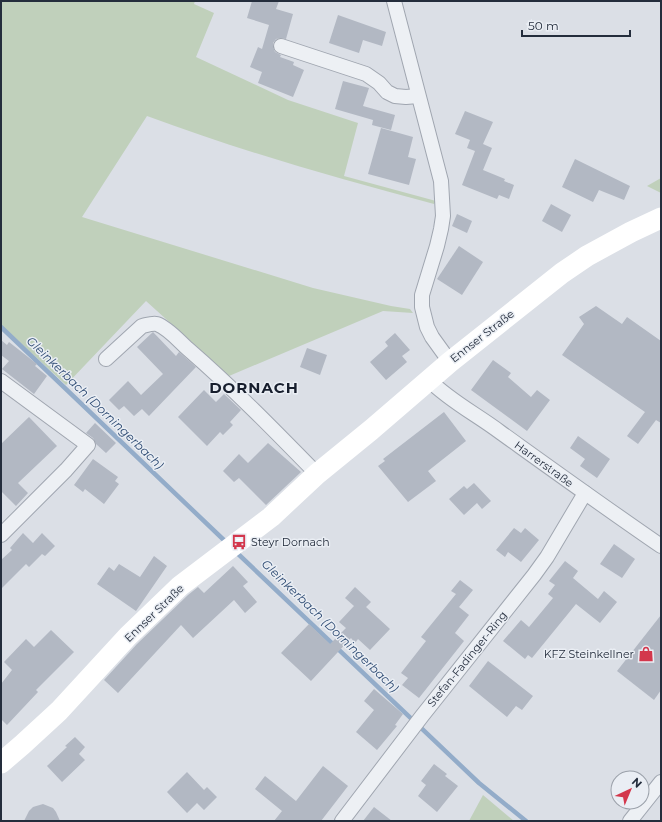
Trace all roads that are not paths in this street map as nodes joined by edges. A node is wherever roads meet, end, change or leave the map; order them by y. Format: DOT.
graph roads {
  1 [pos="394,1"];
  2 [pos="281,46"];
  3 [pos="418,96"];
  4 [pos="661,218"];
  5 [pos="106,359"];
  6 [pos="450,362"];
  7 [pos="428,380"];
  8 [pos="1,381"];
  9 [pos="317,474"];
  10 [pos="585,494"];
  11 [pos="1,535"];
  12 [pos="661,546"];
  13 [pos="1,762"];
  14 [pos="661,782"];
  15 [pos="342,821"];
  16 [pos="630,821"];
  1 -- 3 [label="street"];
  2 -- 3 [label="street"];
  3 -- 6 [label="street"];
  4 -- 6 [label="street, Ennser Straße"];
  5 -- 9 [label="street"];
  6 -- 7 [label="street, Ennser Straße"];
  7 -- 9 [label="street, Ennser Straße"];
  7 -- 10 [label="street, Harrerstraße"];
  8 -- 11 [label="street"];
  9 -- 13 [label="street, Ennser Straße"];
  10 -- 12 [label="street, Harrerstraße"];
  10 -- 15 [label="street, Stefan-Fadinger-Ring"];
  14 -- 16 [label="street"];
}
